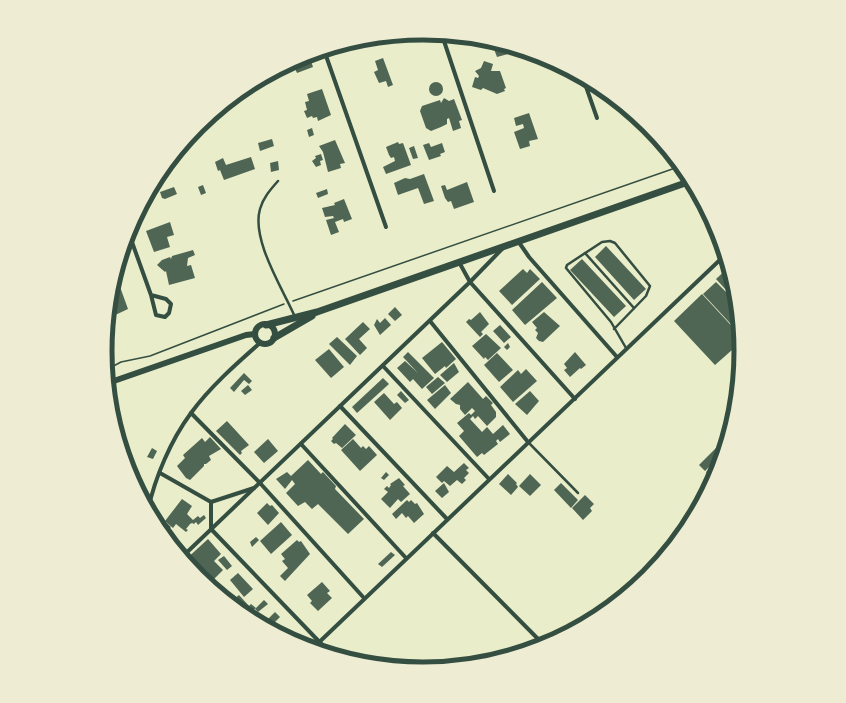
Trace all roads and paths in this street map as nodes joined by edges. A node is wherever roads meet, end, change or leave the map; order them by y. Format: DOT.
graph roads {
  1 [pos="444,41"];
  2 [pos="326,56"];
  3 [pos="586,86"];
  4 [pos="597,118"];
  5 [pos="675,168"];
  6 [pos="278,181"];
  7 [pos="685,183"];
  8 [pos="494,191"];
  9 [pos="386,227"];
  10 [pos="132,241"];
  11 [pos="518,241"];
  12 [pos="506,245"];
  13 [pos="585,253"];
  14 [pos="720,259"];
  15 [pos="459,261"];
  16 [pos="470,282"];
  17 [pos="151,295"];
  18 [pos="288,302"];
  19 [pos="634,308"];
  20 [pos="317,312"];
  21 [pos="295,317"];
  22 [pos="430,321"];
  23 [pos="266,325"];
  24 [pos="614,328"];
  25 [pos="255,334"];
  26 [pos="274,338"];
  27 [pos="260,343"];
  28 [pos="626,348"];
  29 [pos="617,357"];
  30 [pos="383,366"];
  31 [pos="112,367"];
  32 [pos="113,381"];
  33 [pos="575,399"];
  34 [pos="340,406"];
  35 [pos="191,413"];
  36 [pos="528,442"];
  37 [pos="301,444"];
  38 [pos="160,473"];
  39 [pos="488,479"];
  40 [pos="260,483"];
  41 [pos="255,488"];
  42 [pos="578,493"];
  43 [pos="150,500"];
  44 [pos="211,502"];
  45 [pos="447,519"];
  46 [pos="211,530"];
  47 [pos="433,533"];
  48 [pos="186,553"];
  49 [pos="406,558"];
  50 [pos="364,598"];
  51 [pos="539,640"];
  52 [pos="320,641"];
  53 [pos="317,644"];
  54 [pos="325,647"];
  1 -- 8 [label="street"];
  2 -- 9 [label="street"];
  3 -- 4 [label="street"];
  5 -- 18 [label="path"];
  6 -- 18 [label="lane"];
  7 -- 11 [label="main road"];
  10 -- 17 [label="street"];
  11 -- 12 [label="main road"];
  11 -- 29 [label="street"];
  12 -- 15 [label="main road"];
  12 -- 16 [label="street"];
  13 -- 19 [label="lane"];
  13 -- 19 [label="lane"];
  13 -- 24 [label="lane"];
  14 -- 28 [label="street"];
  15 -- 16 [label="street"];
  15 -- 20 [label="main road"];
  16 -- 22 [label="street"];
  16 -- 33 [label="street"];
  17 -- 17 [label="street"];
  18 -- 21 [label="lane"];
  18 -- 31 [label="path"];
  19 -- 24 [label="lane"];
  20 -- 21 [label="main road"];
  20 -- 26 [label="main road"];
  21 -- 23 [label="main road"];
  22 -- 30 [label="street"];
  22 -- 36 [label="street"];
  23 -- 25 [label="street"];
  23 -- 26 [label="street"];
  24 -- 28 [label="lane"];
  25 -- 27 [label="street"];
  25 -- 32 [label="street"];
  26 -- 27 [label="street"];
  27 -- 35 [label="street"];
  28 -- 29 [label="street"];
  29 -- 33 [label="street"];
  30 -- 34 [label="street"];
  30 -- 39 [label="street"];
  33 -- 36 [label="street"];
  34 -- 37 [label="street"];
  34 -- 45 [label="street"];
  35 -- 38 [label="street"];
  35 -- 40 [label="street"];
  36 -- 39 [label="street"];
  36 -- 42 [label="lane"];
  37 -- 40 [label="street"];
  37 -- 49 [label="street"];
  38 -- 43 [label="street"];
  38 -- 44 [label="street"];
  39 -- 45 [label="street"];
  40 -- 41 [label="street"];
  40 -- 50 [label="street"];
  41 -- 44 [label="street"];
  41 -- 46 [label="street"];
  44 -- 46 [label="street"];
  45 -- 47 [label="street"];
  46 -- 48 [label="street"];
  46 -- 52 [label="street"];
  47 -- 49 [label="street"];
  47 -- 51 [label="street"];
  49 -- 50 [label="street"];
  50 -- 52 [label="street"];
  52 -- 53 [label="street"];
  52 -- 54 [label="street"];
}
